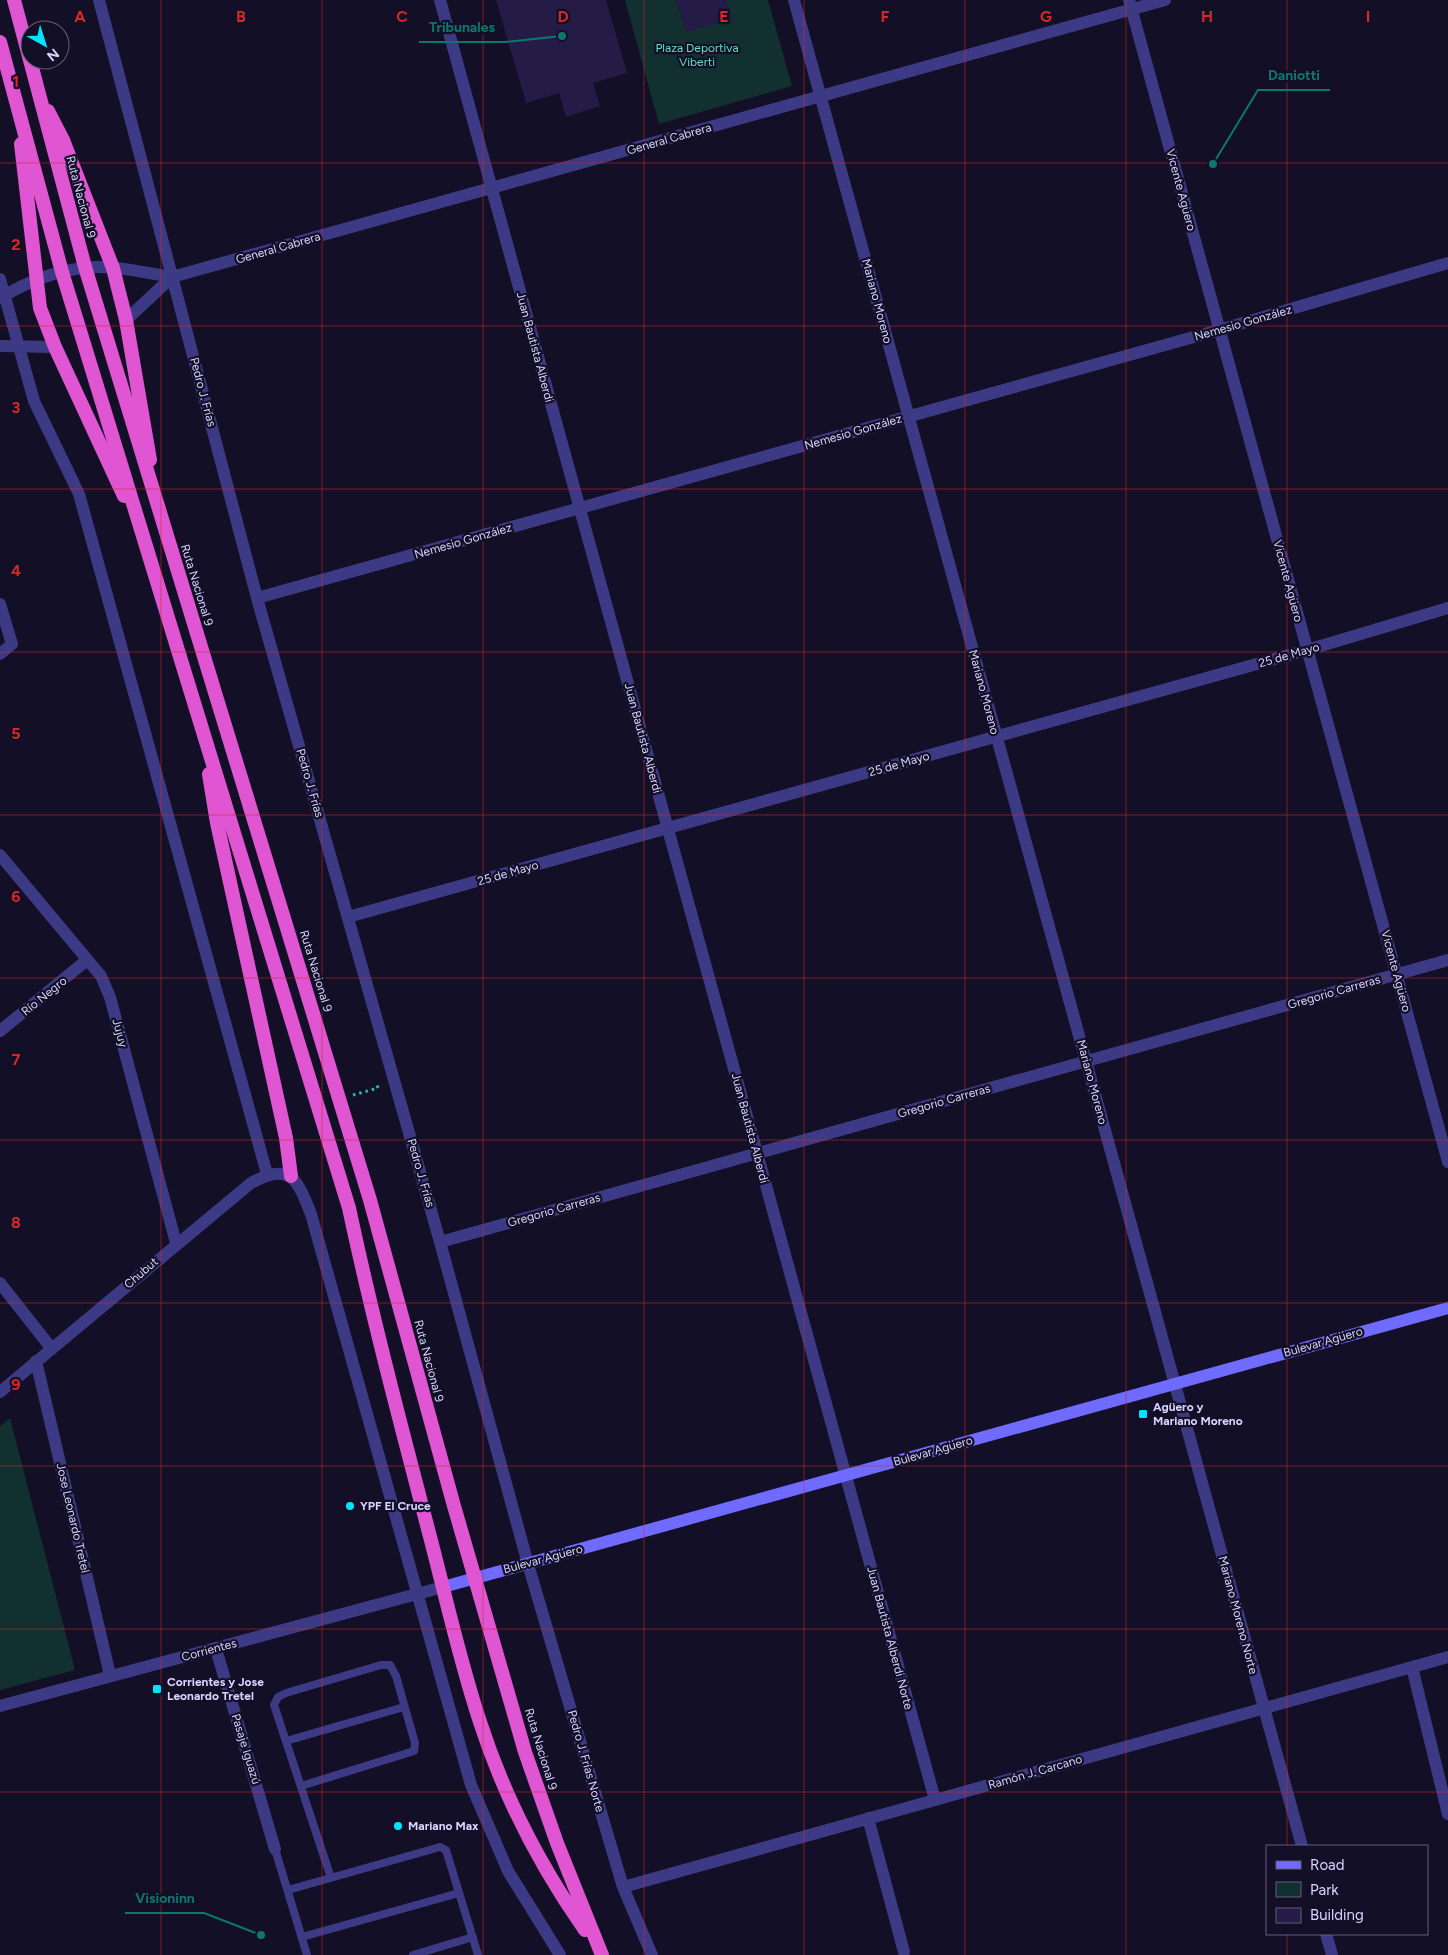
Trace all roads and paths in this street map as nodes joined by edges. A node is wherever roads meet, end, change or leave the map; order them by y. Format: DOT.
graph roads {
  1 [pos="14,0"];
  2 [pos="99,0"];
  3 [pos="440,0"];
  4 [pos="794,0"];
  5 [pos="1165,0"];
  6 [pos="1130,5"];
  7 [pos="0,42"];
  8 [pos="36,86"];
  9 [pos="821,97"];
  10 [pos="16,99"];
  11 [pos="492,188"];
  12 [pos="1448,263"];
  13 [pos="85,268"];
  14 [pos="113,268"];
  15 [pos="62,272"];
  16 [pos="172,277"];
  17 [pos="0,279"];
  18 [pos="36,281"];
  19 [pos="2,296"];
  20 [pos="126,320"];
  21 [pos="1219,330"];
  22 [pos="0,346"];
  23 [pos="19,346"];
  24 [pos="56,347"];
  25 [pos="909,416"];
  26 [pos="154,493"];
  27 [pos="580,508"];
  28 [pos="145,538"];
  29 [pos="257,598"];
  30 [pos="0,604"];
  31 [pos="1448,608"];
  32 [pos="1308,650"];
  33 [pos="0,654"];
  34 [pos="200,719"];
  35 [pos="997,737"];
  36 [pos="668,829"];
  37 [pos="0,855"];
  38 [pos="348,917"];
  39 [pos="88,960"];
  40 [pos="1448,960"];
  41 [pos="1397,975"];
  42 [pos="0,1031"];
  43 [pos="1086,1062"];
  44 [pos="757,1153"];
  45 [pos="1448,1162"];
  46 [pos="267,1174"];
  47 [pos="291,1176"];
  48 [pos="176,1242"];
  49 [pos="440,1242"];
  50 [pos="0,1283"];
  51 [pos="1448,1308"];
  52 [pos="52,1349"];
  53 [pos="36,1361"];
  54 [pos="1175,1384"];
  55 [pos="0,1392"];
  56 [pos="845,1476"];
  57 [pos="528,1564"];
  58 [pos="474,1578"];
  59 [pos="444,1587"];
  60 [pos="418,1593"];
  61 [pos="216,1649"];
  62 [pos="1448,1657"];
  63 [pos="1412,1667"];
  64 [pos="110,1675"];
  65 [pos="0,1706"];
  66 [pos="404,1707"];
  67 [pos="1264,1708"];
  68 [pos="286,1741"];
  69 [pos="301,1786"];
  70 [pos="935,1800"];
  71 [pos="1448,1814"];
  72 [pos="868,1818"];
  73 [pos="1302,1845"];
  74 [pos="276,1849"];
  75 [pos="331,1878"];
  76 [pos="623,1887"];
  77 [pos="288,1890"];
  78 [pos="459,1893"];
  79 [pos="1326,1935"];
  80 [pos="302,1937"];
  81 [pos="472,1938"];
  82 [pos="600,1952"];
  83 [pos="904,1952"];
  84 [pos="307,1955"];
  85 [pos="413,1955"];
  86 [pos="478,1955"];
  87 [pos="560,1955"];
  88 [pos="652,1955"];
  89 [pos="1332,1955"];
  1 -- 8 [label="highway, Ruta Nacional 9"];
  2 -- 16 [label="street, Pedro J. Frías"];
  3 -- 11 [label="street, Juan Bautista Alberdi"];
  4 -- 9 [label="street, Mariano Moreno"];
  5 -- 6 [label="street, General Cabrera"];
  6 -- 9 [label="street, General Cabrera"];
  6 -- 21 [label="street, Vicente Agüero"];
  7 -- 10 [label="highway, Ruta Nacional 9"];
  8 -- 13 [label="highway, Ruta Nacional 9"];
  8 -- 14 [label="highway"];
  9 -- 11 [label="street, General Cabrera"];
  9 -- 25 [label="street, Mariano Moreno"];
  10 -- 15 [label="highway, Ruta Nacional 9"];
  10 -- 18 [label="highway"];
  11 -- 16 [label="street, General Cabrera"];
  11 -- 27 [label="street, Juan Bautista Alberdi"];
  12 -- 21 [label="street, Nemesio González"];
  13 -- 14 [label="street"];
  13 -- 15 [label="street"];
  13 -- 26 [label="highway, Ruta Nacional 9"];
  14 -- 16 [label="street"];
  14 -- 20 [label="highway"];
  15 -- 18 [label="street"];
  15 -- 28 [label="highway, Ruta Nacional 9"];
  16 -- 20 [label="street"];
  16 -- 29 [label="street, Pedro J. Frías"];
  17 -- 19 [label="street"];
  18 -- 19 [label="street"];
  18 -- 24 [label="highway"];
  19 -- 23 [label="street"];
  20 -- 26 [label="highway"];
  21 -- 25 [label="street, Nemesio González"];
  21 -- 32 [label="street, Vicente Agüero"];
  22 -- 23 [label="street"];
  23 -- 24 [label="street"];
  23 -- 46 [label="street"];
  24 -- 28 [label="highway"];
  25 -- 27 [label="street, Nemesio González"];
  25 -- 35 [label="street, Mariano Moreno"];
  26 -- 58 [label="highway, Ruta Nacional 9"];
  27 -- 29 [label="street, Nemesio González"];
  27 -- 36 [label="street, Juan Bautista Alberdi"];
  28 -- 34 [label="highway, Ruta Nacional 9"];
  29 -- 38 [label="street, Pedro J. Frías"];
  30 -- 33 [label="street"];
  31 -- 32 [label="street, 25 de Mayo"];
  32 -- 35 [label="street, 25 de Mayo"];
  32 -- 41 [label="street, Vicente Agüero"];
  34 -- 47 [label="highway"];
  34 -- 59 [label="highway, Ruta Nacional 9"];
  35 -- 36 [label="street, 25 de Mayo"];
  35 -- 43 [label="street, Mariano Moreno"];
  36 -- 38 [label="street, 25 de Mayo"];
  36 -- 44 [label="street, Juan Bautista Alberdi"];
  37 -- 39 [label="street, Jujuy"];
  38 -- 49 [label="street, Pedro J. Frías"];
  39 -- 42 [label="street, Río Negro"];
  39 -- 48 [label="street, Jujuy"];
  40 -- 41 [label="street, Gregorio Carreras"];
  41 -- 43 [label="street, Gregorio Carreras"];
  41 -- 45 [label="street, Vicente Agüero"];
  43 -- 44 [label="street, Gregorio Carreras"];
  43 -- 54 [label="street, Mariano Moreno"];
  44 -- 49 [label="street, Gregorio Carreras"];
  44 -- 56 [label="street, Juan Bautista Alberdi"];
  46 -- 47 [label="street"];
  46 -- 48 [label="street, Chubut"];
  47 -- 60 [label="street"];
  48 -- 52 [label="street, Chubut"];
  49 -- 57 [label="street, Pedro J. Frías"];
  50 -- 52 [label="street"];
  51 -- 54 [label="main road, Bulevar Agüero"];
  52 -- 53 [label="street, Chubut"];
  53 -- 55 [label="street, Chubut"];
  53 -- 64 [label="street, Jose Leonardo Tretel"];
  54 -- 56 [label="main road, Bulevar Agüero"];
  54 -- 67 [label="street, Mariano Moreno Norte"];
  56 -- 57 [label="main road, Bulevar Agüero"];
  56 -- 70 [label="street, Juan Bautista Alberdi Norte"];
  57 -- 58 [label="main road, Bulevar Agüero"];
  57 -- 76 [label="street, Pedro J. Frías Norte"];
  58 -- 59 [label="main road, Bulevar Agüero"];
  58 -- 82 [label="highway, Ruta Nacional 9"];
  59 -- 60 [label="street, Bulevar Agüero"];
  59 -- 82 [label="highway, Ruta Nacional 9"];
  60 -- 61 [label="street, Corrientes"];
  60 -- 87 [label="street"];
  61 -- 64 [label="street, Corrientes"];
  61 -- 74 [label="street, Pasaje Iguazú"];
  62 -- 63 [label="street, Ramón J. Carcano"];
  63 -- 67 [label="street, Ramón J. Carcano"];
  63 -- 71 [label="street"];
  64 -- 65 [label="street, Corrientes"];
  66 -- 68 [label="lane"];
  66 -- 68 [label="lane"];
  66 -- 69 [label="lane"];
  67 -- 70 [label="street, Ramón J. Carcano"];
  67 -- 73 [label="street, Mariano Moreno Norte"];
  68 -- 69 [label="lane"];
  69 -- 75 [label="lane"];
  70 -- 72 [label="street, Ramón J. Carcano"];
  72 -- 76 [label="street, Ramón J. Carcano"];
  72 -- 83 [label="street"];
  74 -- 77 [label="lane"];
  75 -- 77 [label="lane"];
  75 -- 78 [label="lane"];
  76 -- 88 [label="street, Pedro J. Frías Norte"];
  77 -- 80 [label="lane"];
  78 -- 80 [label="lane"];
  78 -- 81 [label="lane"];
  79 -- 89 [label="street"];
  80 -- 84 [label="lane"];
  81 -- 85 [label="lane"];
  81 -- 86 [label="lane"];
}
